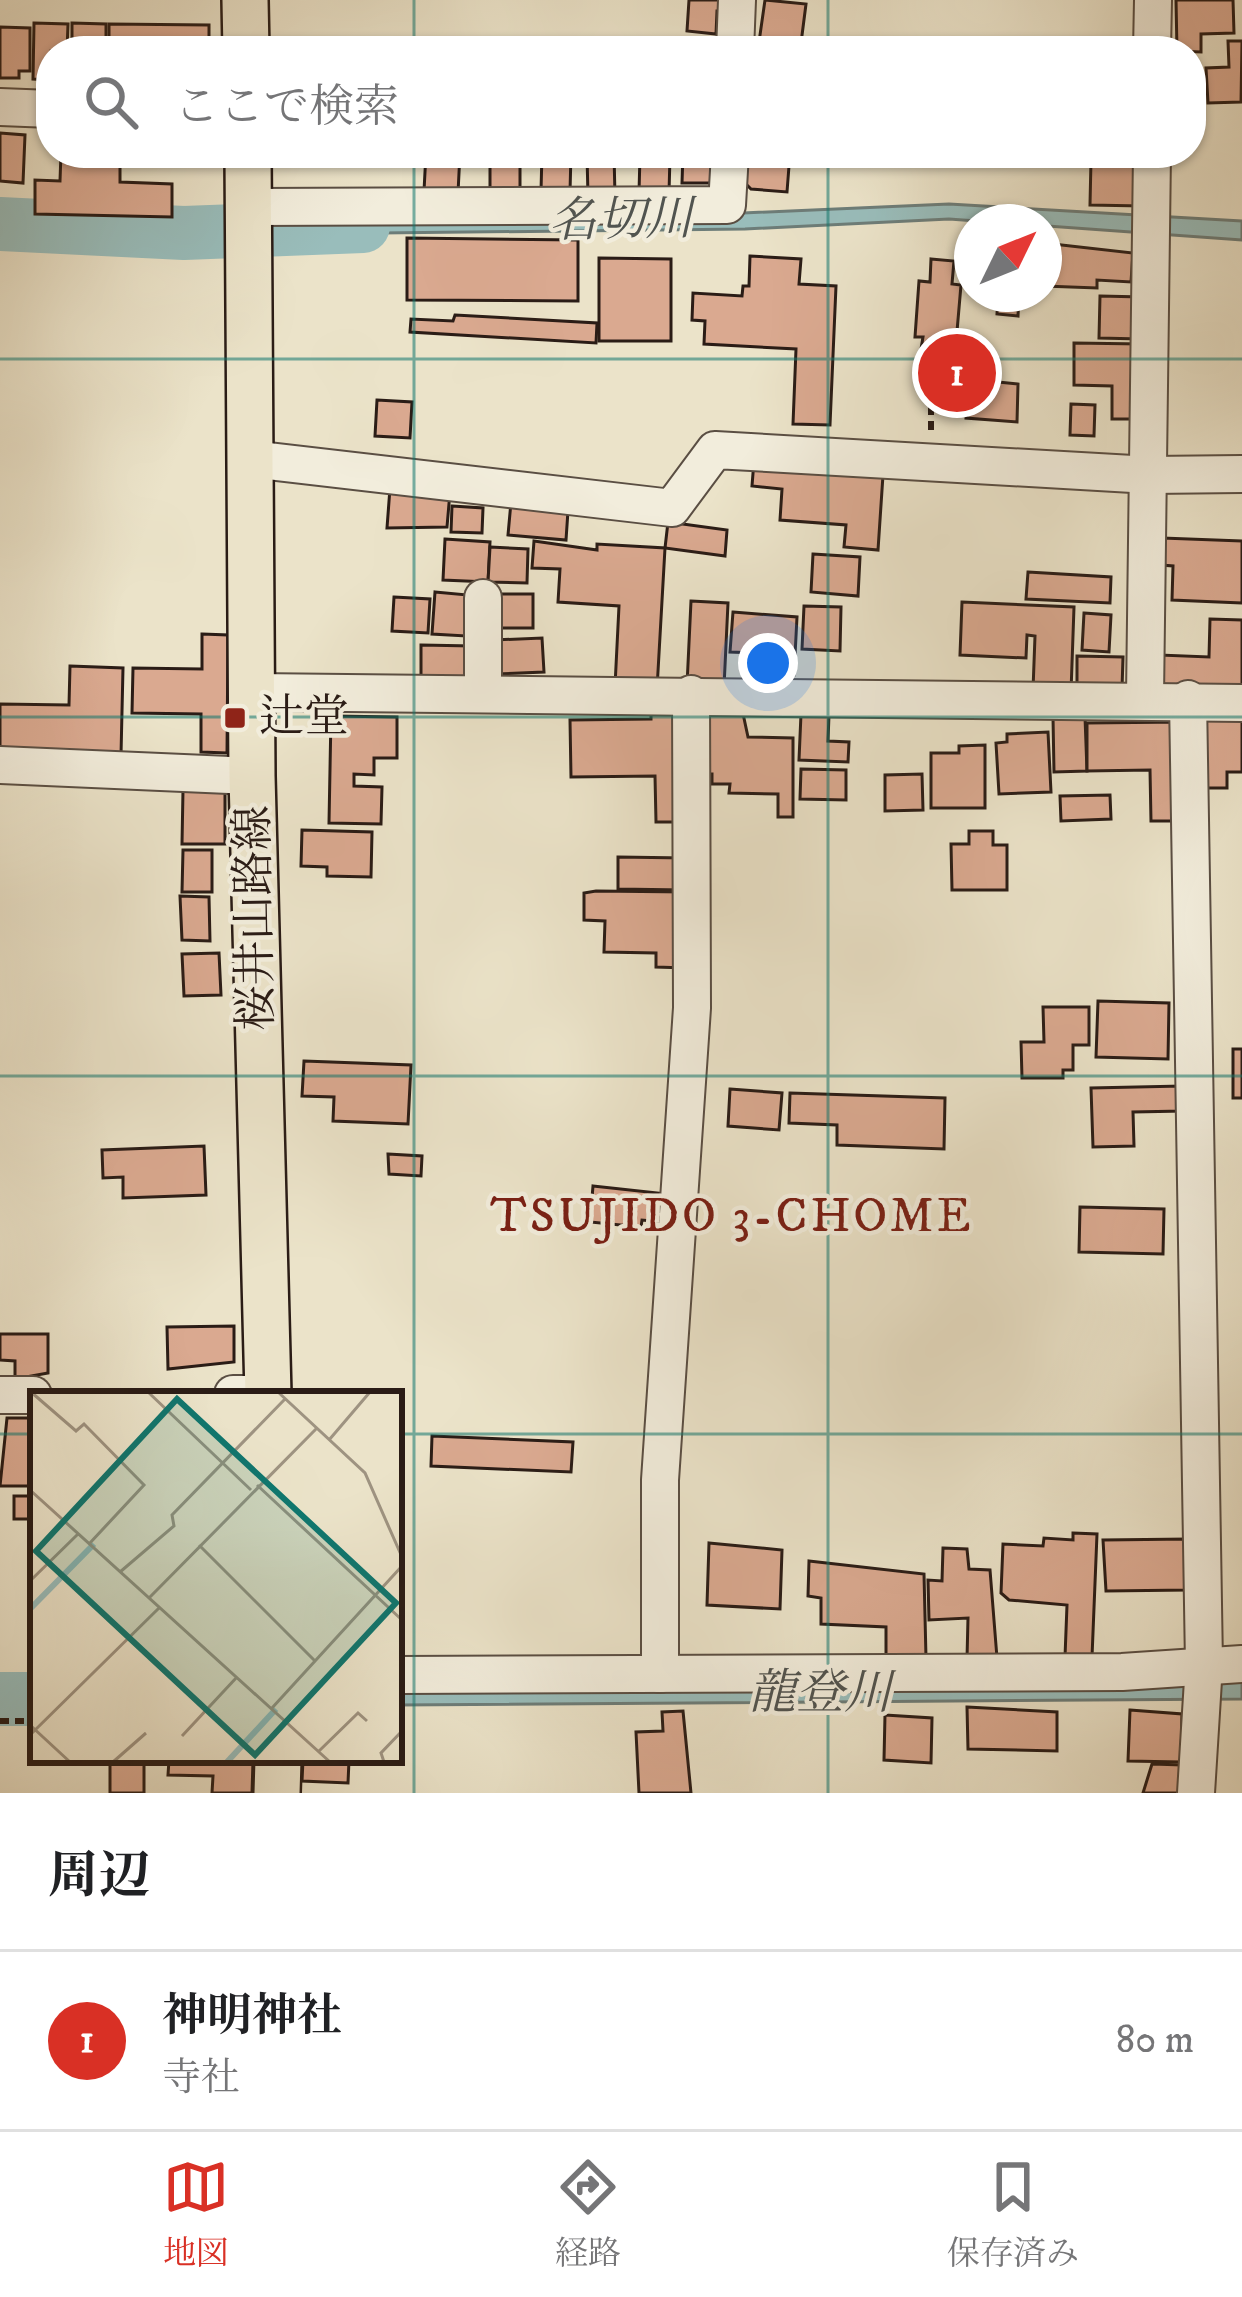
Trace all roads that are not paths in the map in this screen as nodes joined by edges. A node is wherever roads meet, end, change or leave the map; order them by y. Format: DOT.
graph roads {
  1 [pos="245,0"];
  2 [pos="737,0"];
  3 [pos="1153,0"];
  4 [pos="246,36"];
  5 [pos="736,36"];
  6 [pos="1152,36"];
  7 [pos="0,107"];
  8 [pos="36,108"];
  9 [pos="248,168"];
  10 [pos="729,168"];
  11 [pos="1152,168"];
  12 [pos="248,207"];
  13 [pos="251,460"];
  14 [pos="1242,474"];
  15 [pos="1150,475"];
  16 [pos="483,598"];
  17 [pos="254,692"];
  18 [pos="483,693"];
  19 [pos="691,694"];
  20 [pos="1145,698"];
  21 [pos="1188,699"];
  22 [pos="1242,703"];
  23 [pos="0,765"];
  24 [pos="252,776"];
  25 [pos="268,1391"];
  26 [pos="1204,1664"];
  27 [pos="1242,1664"];
  28 [pos="660,1674"];
  29 [pos="402,1675"];
  30 [pos="278,1763"];
  31 [pos="277,1793"];
  32 [pos="1196,1793"];
  1 -- 4 [label="main road"];
  2 -- 5 [label="street"];
  3 -- 6 [label="street"];
  7 -- 8 [label="street"];
  9 -- 12 [label="main road, 桜井山路線"];
  10 -- 12 [label="street"];
  11 -- 15 [label="street"];
  12 -- 13 [label="main road, 桜井山路線"];
  13 -- 15 [label="street"];
  13 -- 17 [label="main road, 桜井山路線"];
  14 -- 15 [label="street"];
  15 -- 20 [label="street"];
  16 -- 18 [label="street"];
  17 -- 18 [label="street"];
  17 -- 24 [label="main road, 桜井山路線"];
  18 -- 19 [label="street"];
  19 -- 20 [label="street"];
  19 -- 28 [label="street"];
  20 -- 21 [label="street"];
  21 -- 22 [label="street"];
  21 -- 26 [label="street"];
  23 -- 24 [label="street"];
  24 -- 25 [label="main road, 桜井山路線"];
  26 -- 27 [label="street"];
  26 -- 28 [label="street"];
  26 -- 32 [label="street"];
  28 -- 29 [label="street"];
  30 -- 31 [label="main road"];
}
